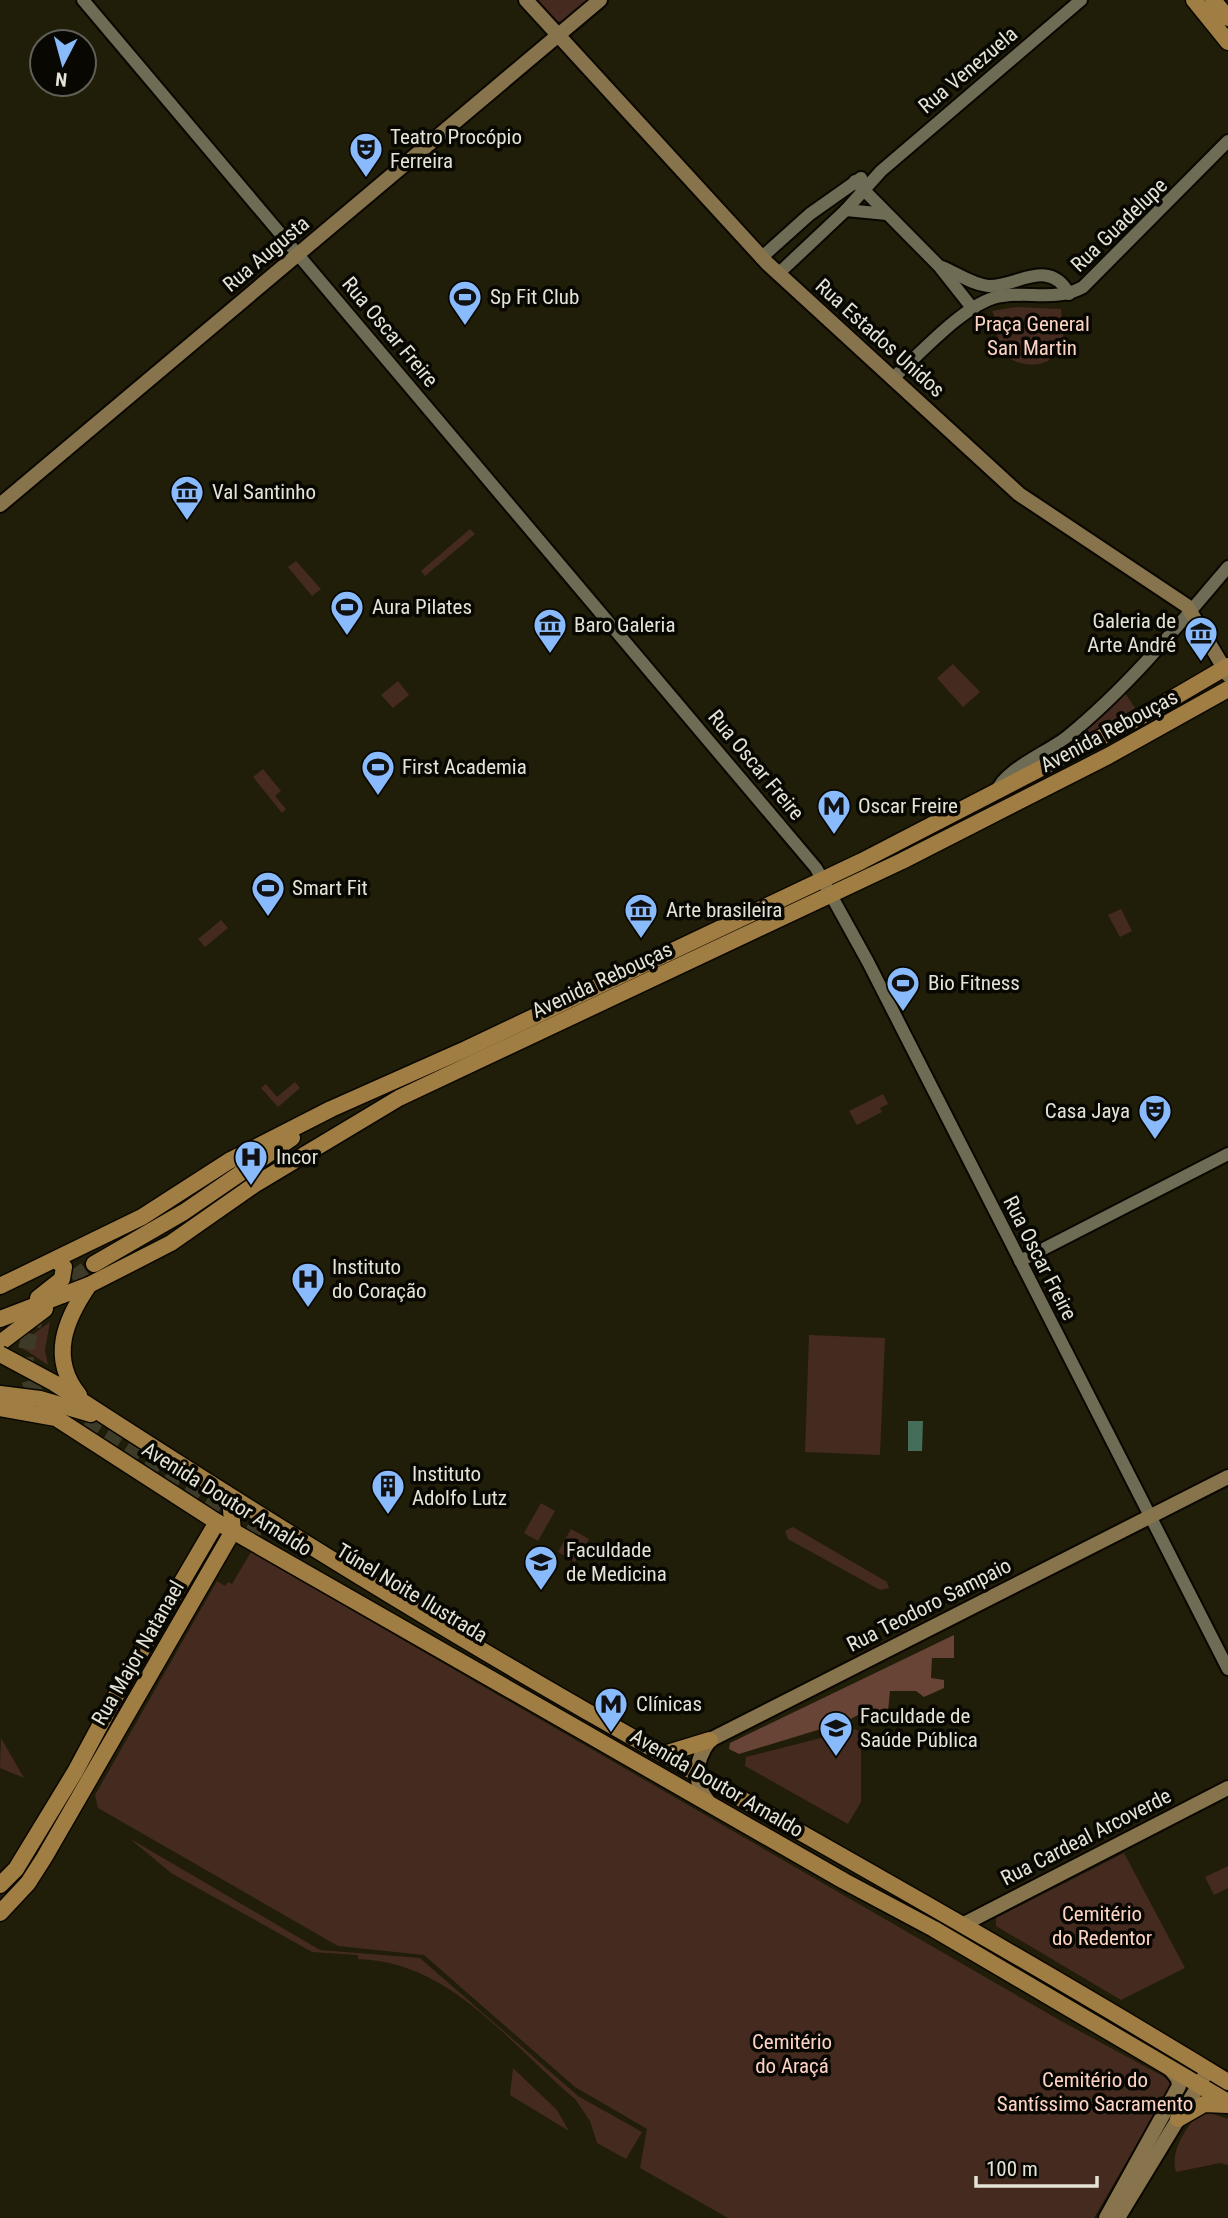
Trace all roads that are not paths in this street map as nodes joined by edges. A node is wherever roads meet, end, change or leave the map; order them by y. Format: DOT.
graph roads {
  1 [pos="83,0"];
  2 [pos="526,0"];
  3 [pos="600,0"];
  4 [pos="1080,0"];
  5 [pos="1194,0"];
  6 [pos="1213,0"];
  7 [pos="1228,18"];
  8 [pos="559,34"];
  9 [pos="1228,42"];
  10 [pos="1228,141"];
  11 [pos="859,185"];
  12 [pos="846,210"];
  13 [pos="888,215"];
  14 [pos="299,253"];
  15 [pos="761,258"];
  16 [pos="939,266"];
  17 [pos="778,274"];
  18 [pos="1069,294"];
  19 [pos="973,309"];
  20 [pos="892,379"];
  21 [pos="0,505"];
  22 [pos="1228,567"];
  23 [pos="1191,610"];
  24 [pos="1227,670"];
  25 [pos="1228,689"];
  26 [pos="997,792"];
  27 [pos="823,880"];
  28 [pos="832,895"];
  29 [pos="331,1109"];
  30 [pos="1228,1154"];
  31 [pos="57,1261"];
  32 [pos="1020,1261"];
  33 [pos="93,1264"];
  34 [pos="89,1285"];
  35 [pos="0,1286"];
  36 [pos="73,1292"];
  37 [pos="6,1317"];
  38 [pos="0,1343"];
  39 [pos="0,1354"];
  40 [pos="0,1394"];
  41 [pos="0,1408"];
  42 [pos="102,1416"];
  43 [pos="1228,1477"];
  44 [pos="230,1499"];
  45 [pos="1150,1517"];
  46 [pos="217,1522"];
  47 [pos="268,1526"];
  48 [pos="233,1531"];
  49 [pos="255,1544"];
  50 [pos="202,1565"];
  51 [pos="1228,1669"];
  52 [pos="492,1679"];
  53 [pos="710,1740"];
  54 [pos="664,1754"];
  55 [pos="697,1773"];
  56 [pos="1228,1787"];
  57 [pos="708,1801"];
  58 [pos="0,1885"];
  59 [pos="0,1913"];
  60 [pos="964,1924"];
  61 [pos="934,1929"];
  62 [pos="1014,1953"];
  63 [pos="988,1962"];
  64 [pos="1161,2060"];
  65 [pos="1208,2070"];
  66 [pos="1228,2082"];
  67 [pos="1199,2084"];
  68 [pos="1228,2103"];
  69 [pos="1178,2119"];
  70 [pos="1107,2218"];
  71 [pos="1118,2218"];
  1 -- 14 [label="street, Rua Oscar Freire"];
  2 -- 8 [label="main road, Rua Estados Unidos"];
  3 -- 8 [label="main road, Rua Augusta"];
  4 -- 11 [label="street, Rua Venezuela"];
  5 -- 9 [label="main road"];
  6 -- 7 [label="main road"];
  8 -- 14 [label="main road, Rua Augusta"];
  8 -- 15 [label="main road, Rua Estados Unidos"];
  10 -- 18 [label="street, Rua Guadelupe"];
  11 -- 12 [label="street, Rua Venezuela"];
  11 -- 13 [label="street"];
  11 -- 15 [label="street, Rua Venezuela"];
  12 -- 13 [label="street"];
  12 -- 17 [label="street, Rua Venezuela"];
  13 -- 16 [label="street"];
  14 -- 21 [label="main road, Rua Augusta"];
  14 -- 27 [label="street, Rua Oscar Freire"];
  15 -- 17 [label="main road, Rua Estados Unidos"];
  16 -- 18 [label="street"];
  16 -- 19 [label="street"];
  17 -- 20 [label="main road, Rua Estados Unidos"];
  18 -- 19 [label="street, Rua Guadelupe"];
  19 -- 20 [label="street, Rua Guadelupe"];
  20 -- 23 [label="main road, Rua Estados Unidos"];
  22 -- 23 [label="street"];
  23 -- 24 [label="main road, Rua Estados Unidos"];
  23 -- 26 [label="street"];
  24 -- 26 [label="main road, Avenida Rebouças"];
  25 -- 28 [label="main road, Avenida Rebouças"];
  26 -- 27 [label="main road, Avenida Rebouças"];
  27 -- 28 [label="street, Rua Oscar Freire"];
  27 -- 29 [label="main road, Avenida Rebouças"];
  28 -- 32 [label="street, Rua Oscar Freire"];
  28 -- 34 [label="main road, Avenida Rebouças"];
  29 -- 31 [label="main road, Avenida Rebouças"];
  29 -- 33 [label="main road, Avenida Rebouças"];
  30 -- 32 [label="street"];
  31 -- 35 [label="main road, Avenida Rebouças"];
  31 -- 37 [label="main road"];
  32 -- 45 [label="street, Rua Oscar Freire"];
  34 -- 36 [label="main road, Avenida Rebouças"];
  34 -- 42 [label="main road"];
  36 -- 37 [label="main road, Avenida Rebouças"];
  36 -- 38 [label="main road"];
  39 -- 42 [label="main road, bridge"];
  40 -- 42 [label="main road"];
  41 -- 46 [label="main road, Avenida Doutor Arnaldo"];
  42 -- 44 [label="main road, Avenida Doutor Arnaldo"];
  43 -- 45 [label="main road, Rua Teodoro Sampaio"];
  44 -- 47 [label="main road, Avenida Doutor Arnaldo"];
  44 -- 48 [label="main road"];
  45 -- 51 [label="street, Rua Oscar Freire"];
  45 -- 53 [label="main road, Rua Teodoro Sampaio"];
  46 -- 48 [label="main road, Avenida Doutor Arnaldo"];
  46 -- 50 [label="main road, Rua Major Natanael"];
  47 -- 49 [label="main road"];
  47 -- 52 [label="main road, Túnel Noite Ilustrada"];
  47 -- 54 [label="main road, Avenida Doutor Arnaldo"];
  48 -- 49 [label="main road, Avenida Doutor Arnaldo"];
  48 -- 50 [label="main road, Rua Major Natanael"];
  49 -- 52 [label="main road, Avenida Doutor Arnaldo"];
  50 -- 58 [label="main road, Rua Major Natanael"];
  50 -- 59 [label="main road, Rua Major Natanael"];
  52 -- 57 [label="main road, Avenida Doutor Arnaldo"];
  53 -- 54 [label="main road"];
  53 -- 55 [label="main road"];
  54 -- 55 [label="main road, Avenida Doutor Arnaldo"];
  55 -- 57 [label="main road"];
  55 -- 60 [label="main road, Avenida Doutor Arnaldo"];
  56 -- 60 [label="main road, Rua Cardeal Arcoverde"];
  57 -- 61 [label="main road, Avenida Doutor Arnaldo"];
  60 -- 61 [label="main road"];
  60 -- 62 [label="main road, Avenida Doutor Arnaldo"];
  61 -- 63 [label="main road, Avenida Doutor Arnaldo"];
  62 -- 63 [label="main road"];
  62 -- 65 [label="main road, Avenida Doutor Arnaldo"];
  63 -- 64 [label="main road, Avenida Doutor Arnaldo"];
  64 -- 67 [label="main road, Avenida Doutor Arnaldo"];
  64 -- 70 [label="main road"];
  65 -- 66 [label="main road, Avenida Doutor Arnaldo"];
  65 -- 67 [label="main road"];
  67 -- 68 [label="main road, Avenida Doutor Arnaldo"];
  67 -- 69 [label="main road"];
  68 -- 69 [label="main road"];
  69 -- 71 [label="main road"];
}
